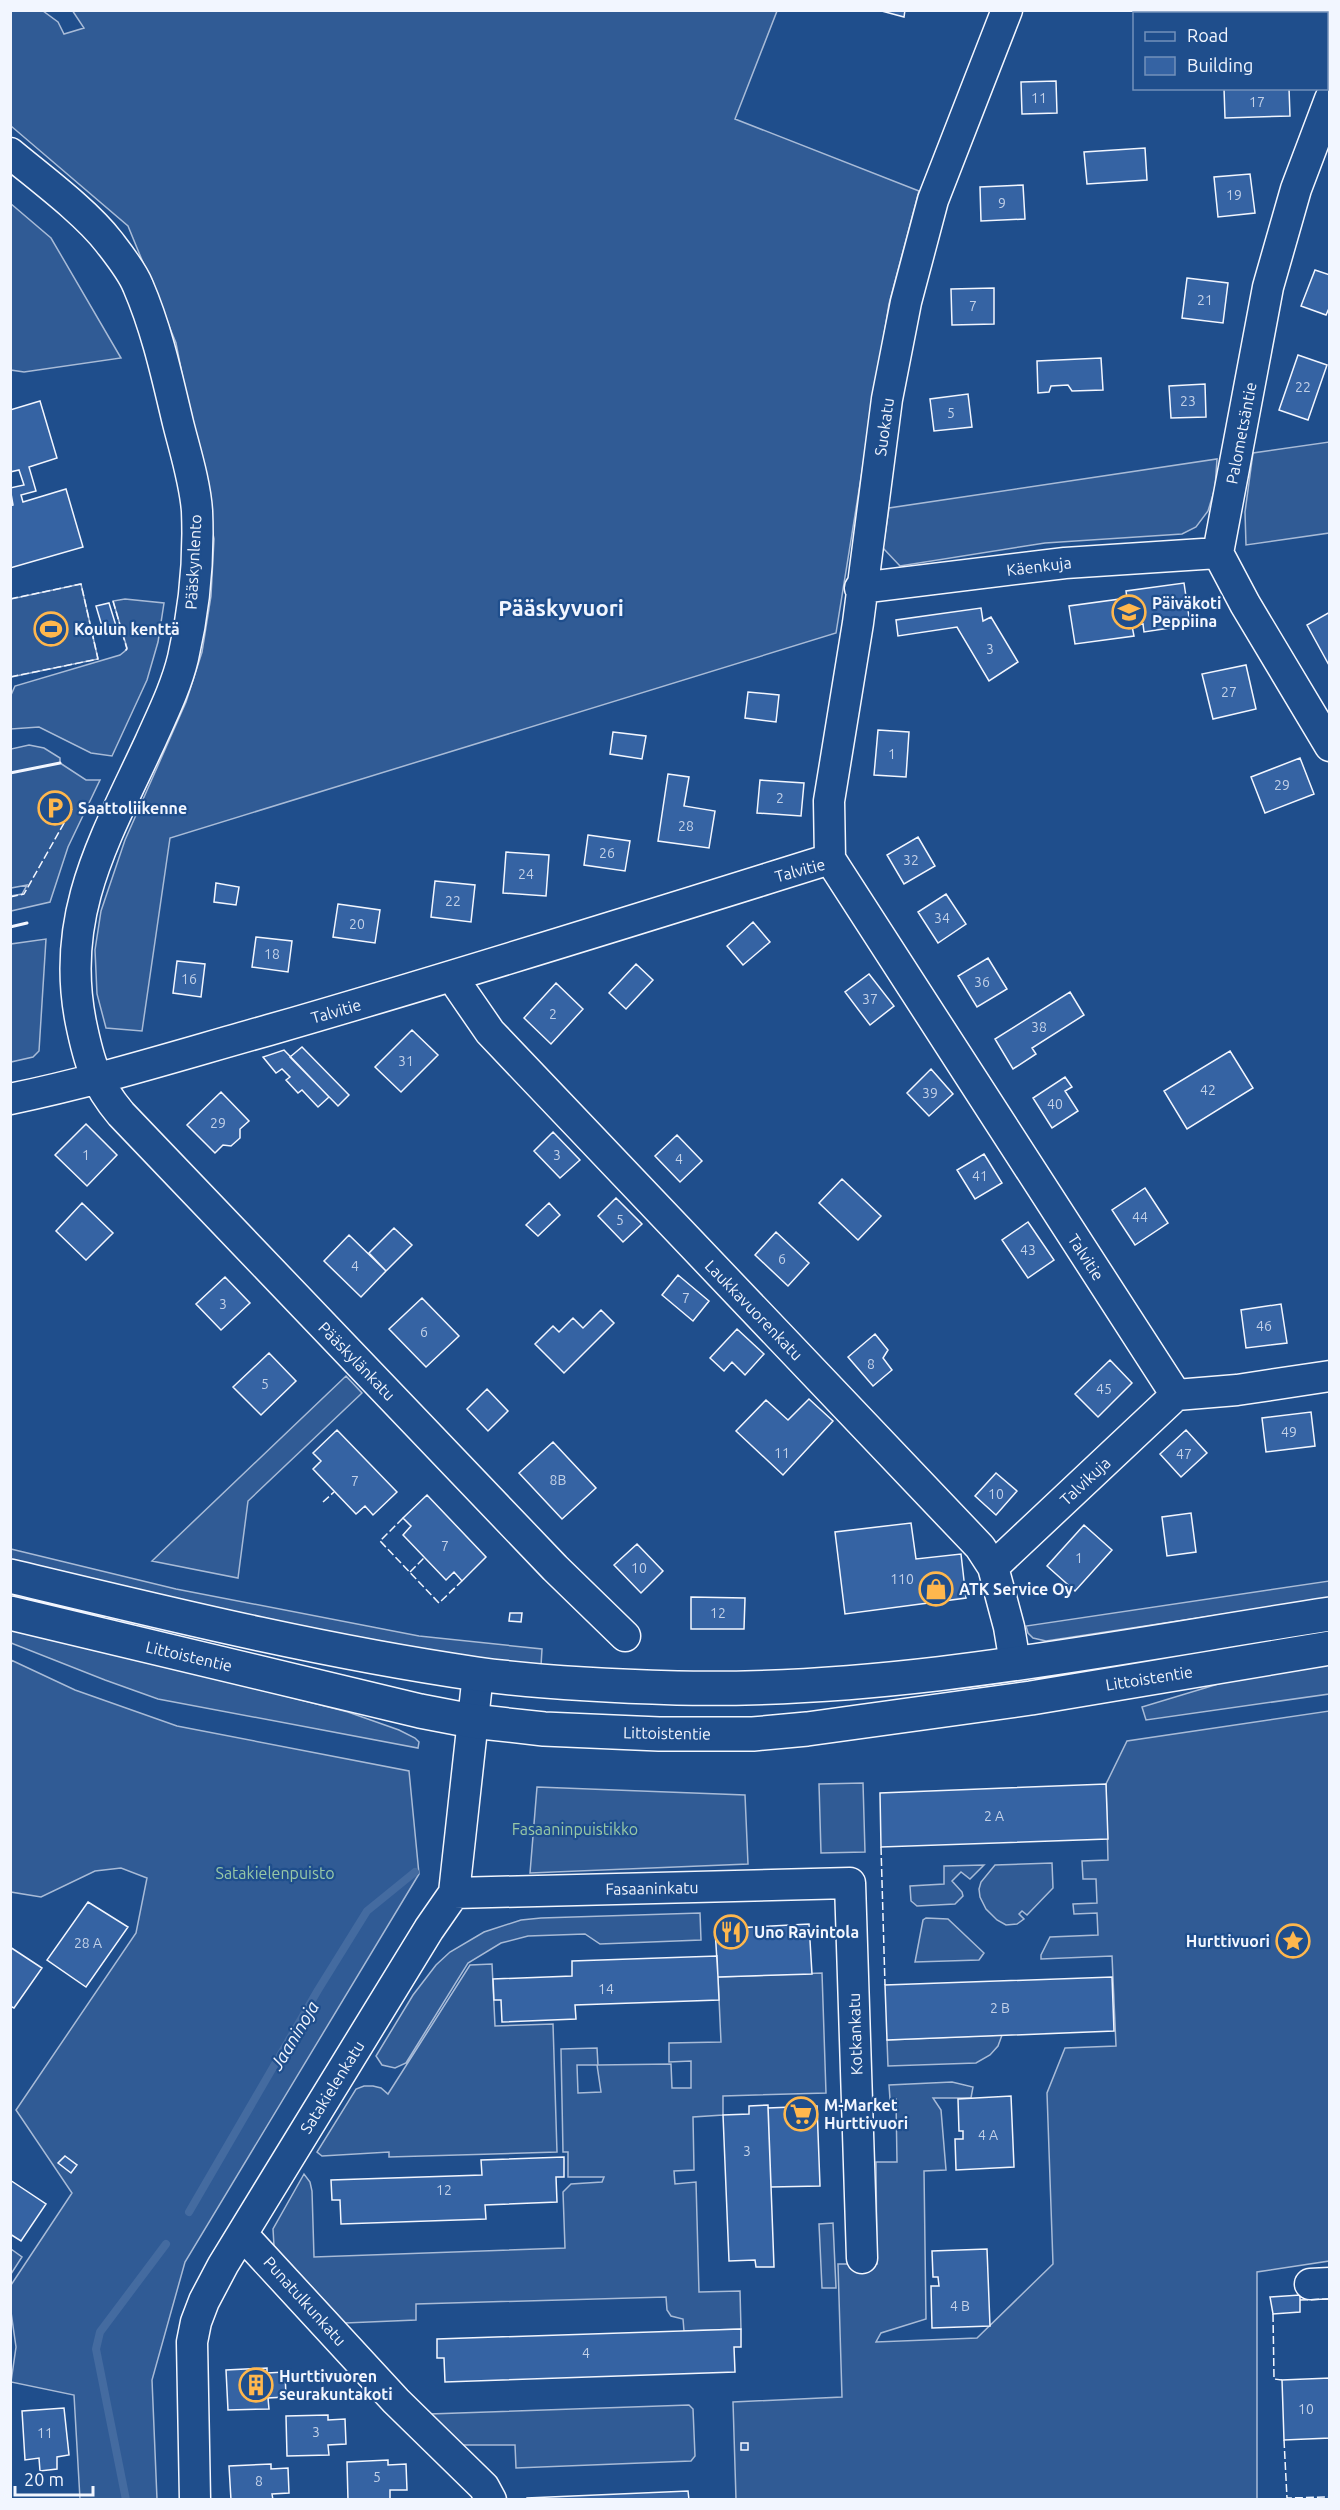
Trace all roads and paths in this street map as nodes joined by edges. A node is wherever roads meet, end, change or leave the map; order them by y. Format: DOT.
graph roads {
  1 [pos="1007,10"];
  2 [pos="1329,99"];
  3 [pos="10,153"];
  4 [pos="1218,553"];
  5 [pos="860,588"];
  6 [pos="1329,746"];
  7 [pos="830,859"];
  8 [pos="457,975"];
  9 [pos="96,1080"];
  10 [pos="10,1099"];
  11 [pos="1329,1376"];
  12 [pos="1176,1395"];
  13 [pos="993,1567"];
  14 [pos="10,1576"];
  15 [pos="10,1612"];
  16 [pos="1329,1614"];
  17 [pos="625,1636"];
  18 [pos="1329,1648"];
  19 [pos="1015,1663"];
  20 [pos="478,1674"];
  21 [pos="472,1721"];
  22 [pos="850,1883"];
  23 [pos="454,1893"];
  24 [pos="242,2234"];
  25 [pos="862,2258"];
  26 [pos="195,2499"];
  27 [pos="491,2499"];
  1 -- 5 [label="street, Suokatu"];
  2 -- 4 [label="street, Palometsäntie"];
  3 -- 9 [label="street, Pääskynlento"];
  4 -- 5 [label="street, Käenkuja"];
  4 -- 6 [label="street"];
  5 -- 7 [label="street, Suokatu"];
  7 -- 8 [label="street, Talvitie"];
  7 -- 12 [label="street, Talvitie"];
  8 -- 9 [label="street, Talvitie"];
  8 -- 13 [label="street, Laukkavuorenkatu"];
  9 -- 10 [label="street, Talvitie"];
  9 -- 17 [label="street, Pääskylänkatu"];
  11 -- 12 [label="street"];
  12 -- 13 [label="street, Talvikuja"];
  13 -- 19 [label="street, Laukkavuorenkatu"];
  14 -- 20 [label="main road"];
  15 -- 21 [label="main road, Littoistentie"];
  16 -- 19 [label="main road"];
  18 -- 21 [label="main road, Littoistentie"];
  19 -- 20 [label="main road"];
  20 -- 21 [label="street, Satakielenkatu"];
  21 -- 23 [label="street, Satakielenkatu"];
  22 -- 23 [label="street, Fasaaninkatu"];
  22 -- 25 [label="street, Kotkankatu"];
  23 -- 24 [label="street, Satakielenkatu"];
  24 -- 26 [label="street, Satakielenkatu"];
  24 -- 27 [label="street, Punatulkunkatu"];
}
